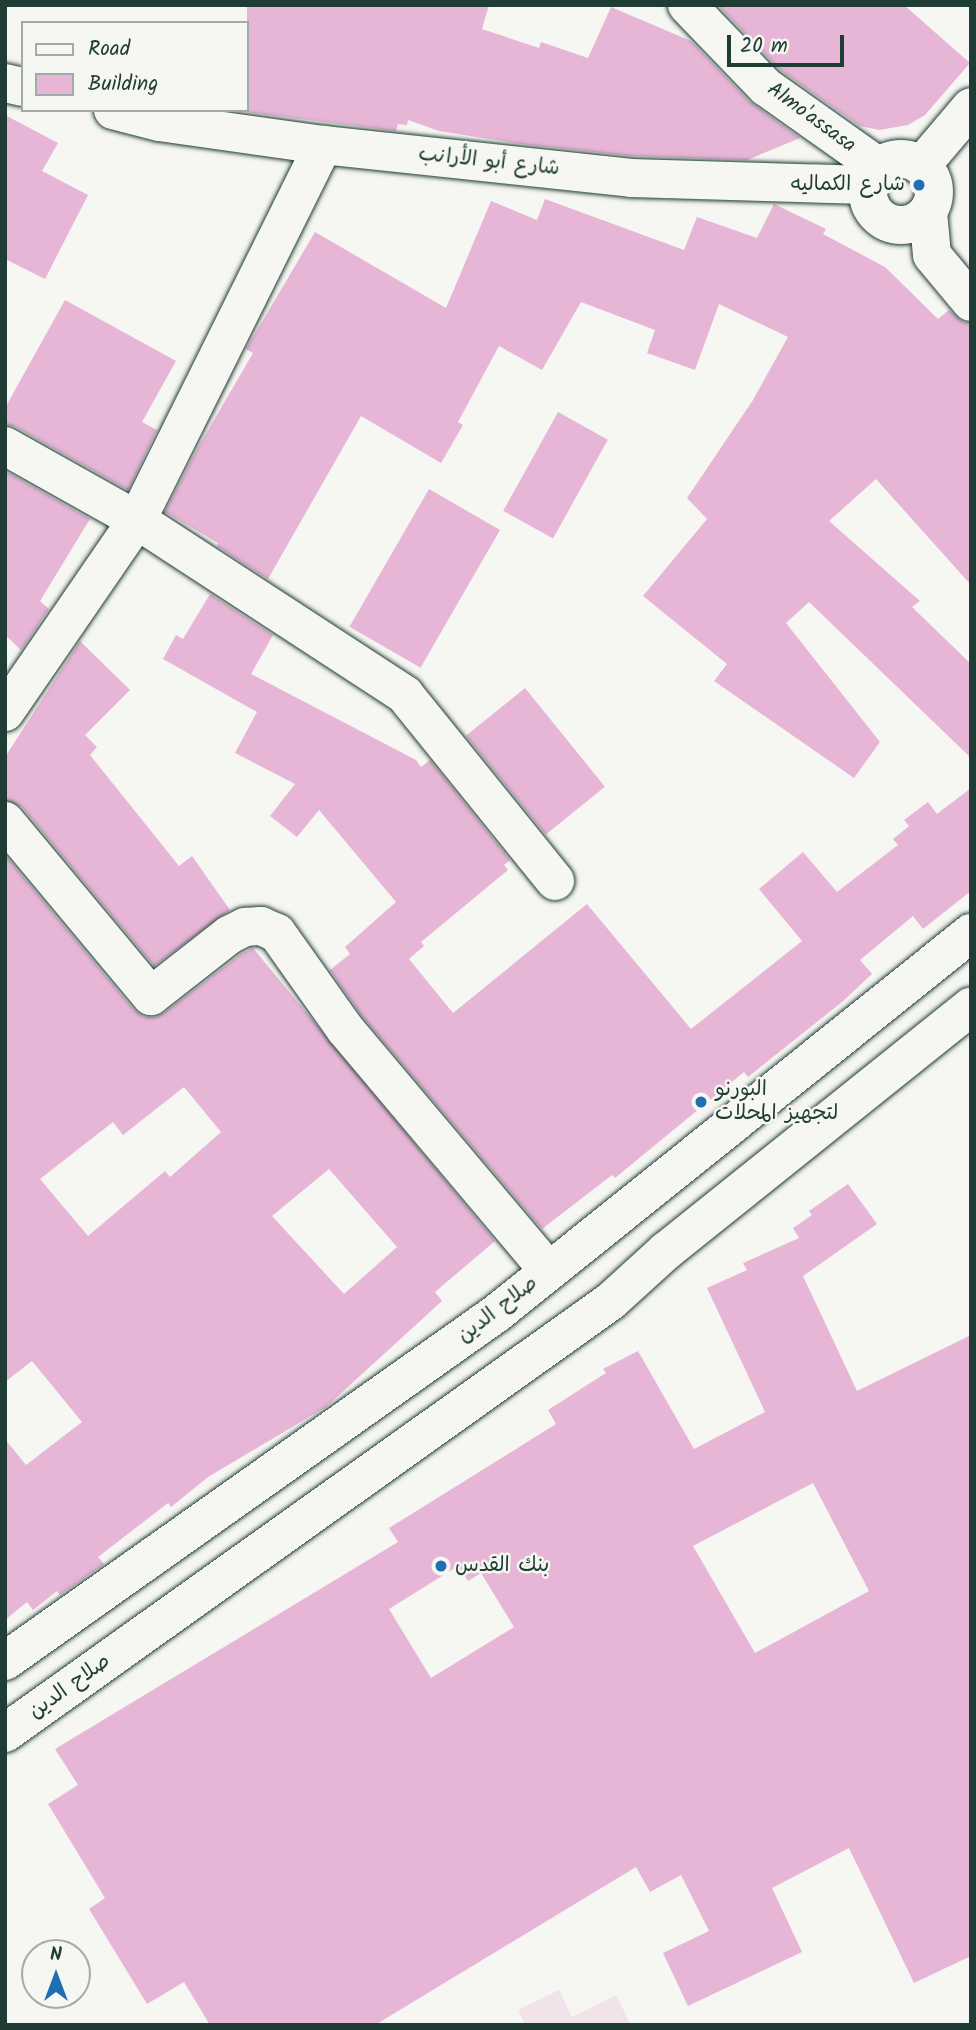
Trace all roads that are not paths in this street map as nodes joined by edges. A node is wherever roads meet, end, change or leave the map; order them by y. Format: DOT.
graph roads {
  1 [pos="687,5"];
  2 [pos="971,107"];
  3 [pos="121,112"];
  4 [pos="323,145"];
  5 [pos="921,166"];
  6 [pos="873,176"];
  7 [pos="928,212"];
  8 [pos="971,302"];
  9 [pos="5,446"];
  10 [pos="137,520"];
  11 [pos="5,712"];
  12 [pos="5,821"];
  13 [pos="555,881"];
  14 [pos="971,933"];
  15 [pos="971,1007"];
  16 [pos="548,1270"];
  17 [pos="5,1661"];
  18 [pos="5,1733"];
  1 -- 6 [label="main road, Almo'assasa"];
  2 -- 5 [label="main road"];
  3 -- 4 [label="main road, شارع أبو الأرانب"];
  4 -- 6 [label="main road, شارع أبو الأرانب"];
  4 -- 10 [label="main road"];
  5 -- 6 [label="main road"];
  5 -- 7 [label="main road"];
  6 -- 7 [label="main road"];
  7 -- 8 [label="main road"];
  9 -- 10 [label="main road"];
  10 -- 11 [label="main road"];
  10 -- 13 [label="main road"];
  12 -- 16 [label="main road"];
  14 -- 16 [label="main road, صلاح الدين"];
  15 -- 18 [label="main road, صلاح الدين"];
  16 -- 17 [label="main road, صلاح الدين"];
}
